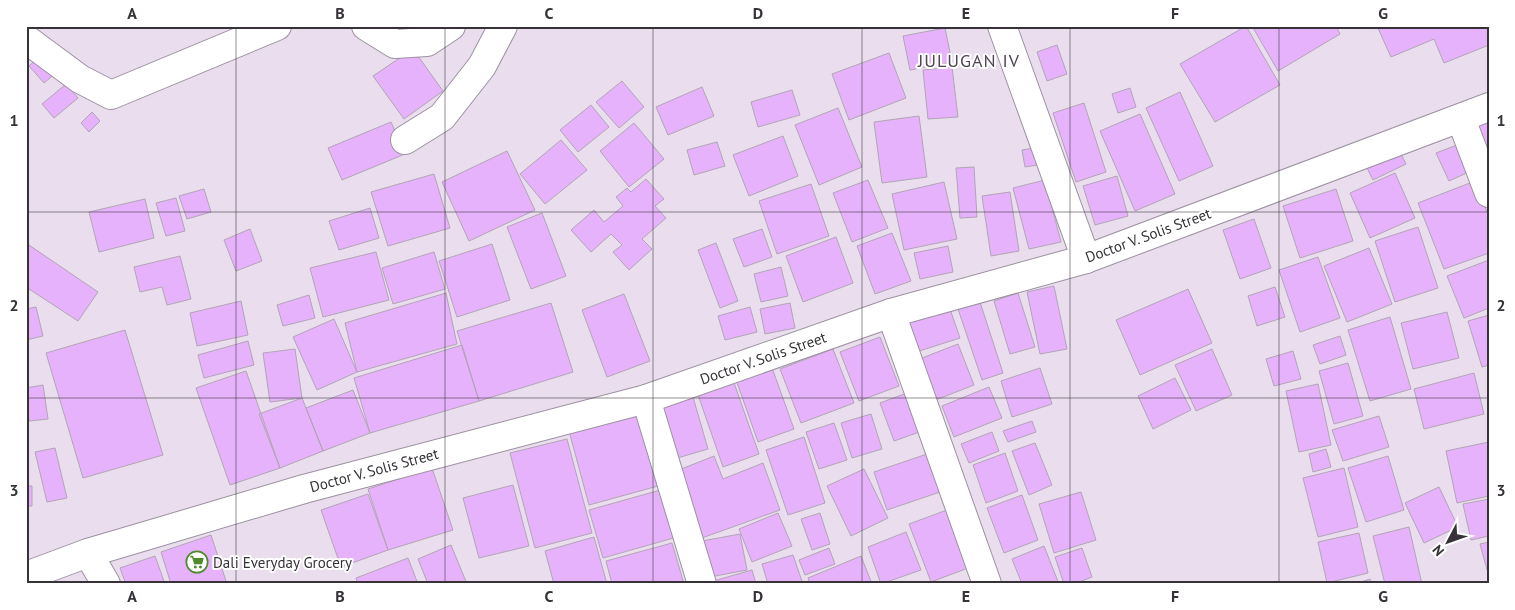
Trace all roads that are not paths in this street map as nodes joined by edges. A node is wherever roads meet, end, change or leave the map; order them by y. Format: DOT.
graph roads {
  1 [pos="277,26"];
  2 [pos="366,26"];
  3 [pos="451,26"];
  4 [pos="503,26"];
  5 [pos="1002,26"];
  6 [pos="26,39"];
  7 [pos="1489,108"];
  8 [pos="1461,119"];
  9 [pos="406,140"];
  10 [pos="1489,193"];
  11 [pos="1086,259"];
  12 [pos="891,314"];
  13 [pos="646,399"];
  14 [pos="88,553"];
  15 [pos="26,576"];
  16 [pos="106,584"];
  17 [pos="702,584"];
  18 [pos="987,584"];
  1 -- 6 [label="street"];
  2 -- 3 [label="street"];
  4 -- 9 [label="street"];
  5 -- 11 [label="street"];
  7 -- 8 [label="street, Doctor V. Solis Street"];
  8 -- 10 [label="street"];
  8 -- 11 [label="street, Doctor V. Solis Street"];
  11 -- 12 [label="street, Doctor V. Solis Street"];
  12 -- 13 [label="street, Doctor V. Solis Street"];
  12 -- 18 [label="street"];
  13 -- 14 [label="street, Doctor V. Solis Street"];
  13 -- 17 [label="street"];
  14 -- 15 [label="street, Doctor V. Solis Street"];
  14 -- 16 [label="street"];
}
